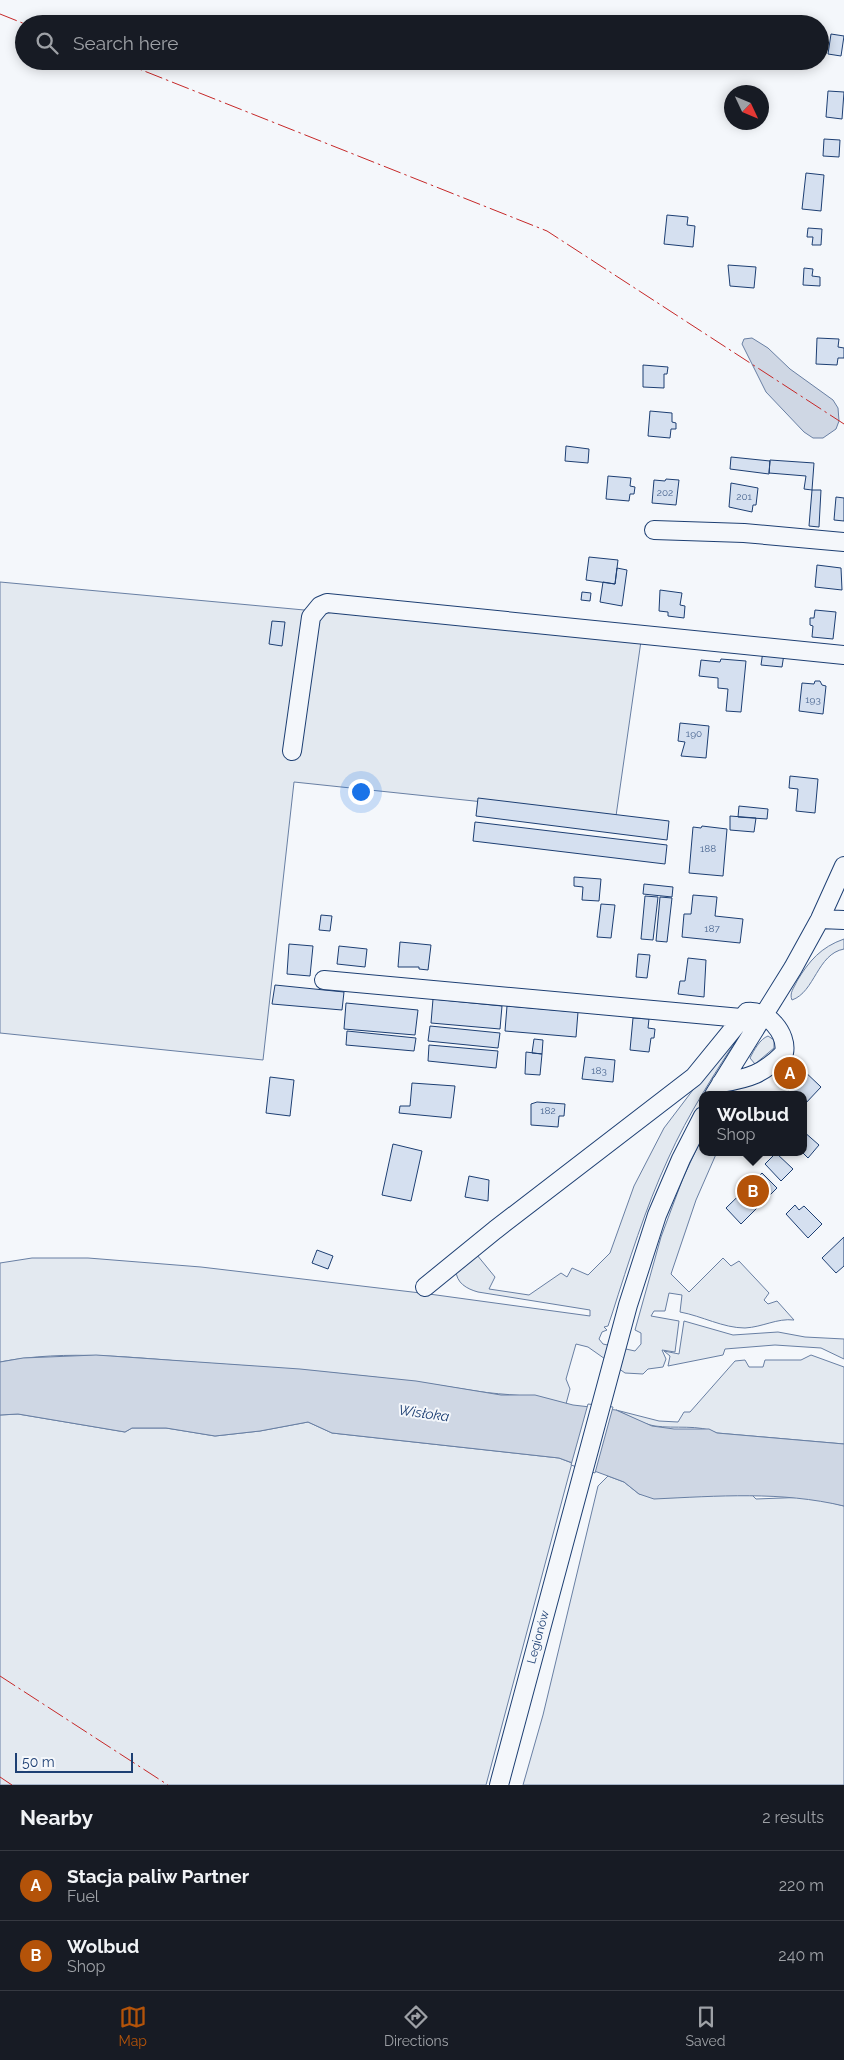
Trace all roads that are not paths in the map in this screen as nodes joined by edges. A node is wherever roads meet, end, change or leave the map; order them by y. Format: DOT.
graph roads {
  1 [pos="654,530"];
  2 [pos="844,542"];
  3 [pos="844,655"];
  4 [pos="292,751"];
  5 [pos="844,866"];
  6 [pos="820,919"];
  7 [pos="844,920"];
  8 [pos="324,980"];
  9 [pos="764,1015"];
  10 [pos="741,1018"];
  11 [pos="718,1089"];
  12 [pos="699,1123"];
  13 [pos="425,1287"];
  14 [pos="499,1785"];
  1 -- 2 [label="street"];
  3 -- 4 [label="street"];
  5 -- 6 [label="street"];
  6 -- 7 [label="street"];
  6 -- 9 [label="street"];
  8 -- 10 [label="street"];
  9 -- 10 [label="street"];
  9 -- 11 [label="street"];
  9 -- 11 [label="street"];
  10 -- 13 [label="street"];
  12 -- 14 [label="street, Legionów"];
}
